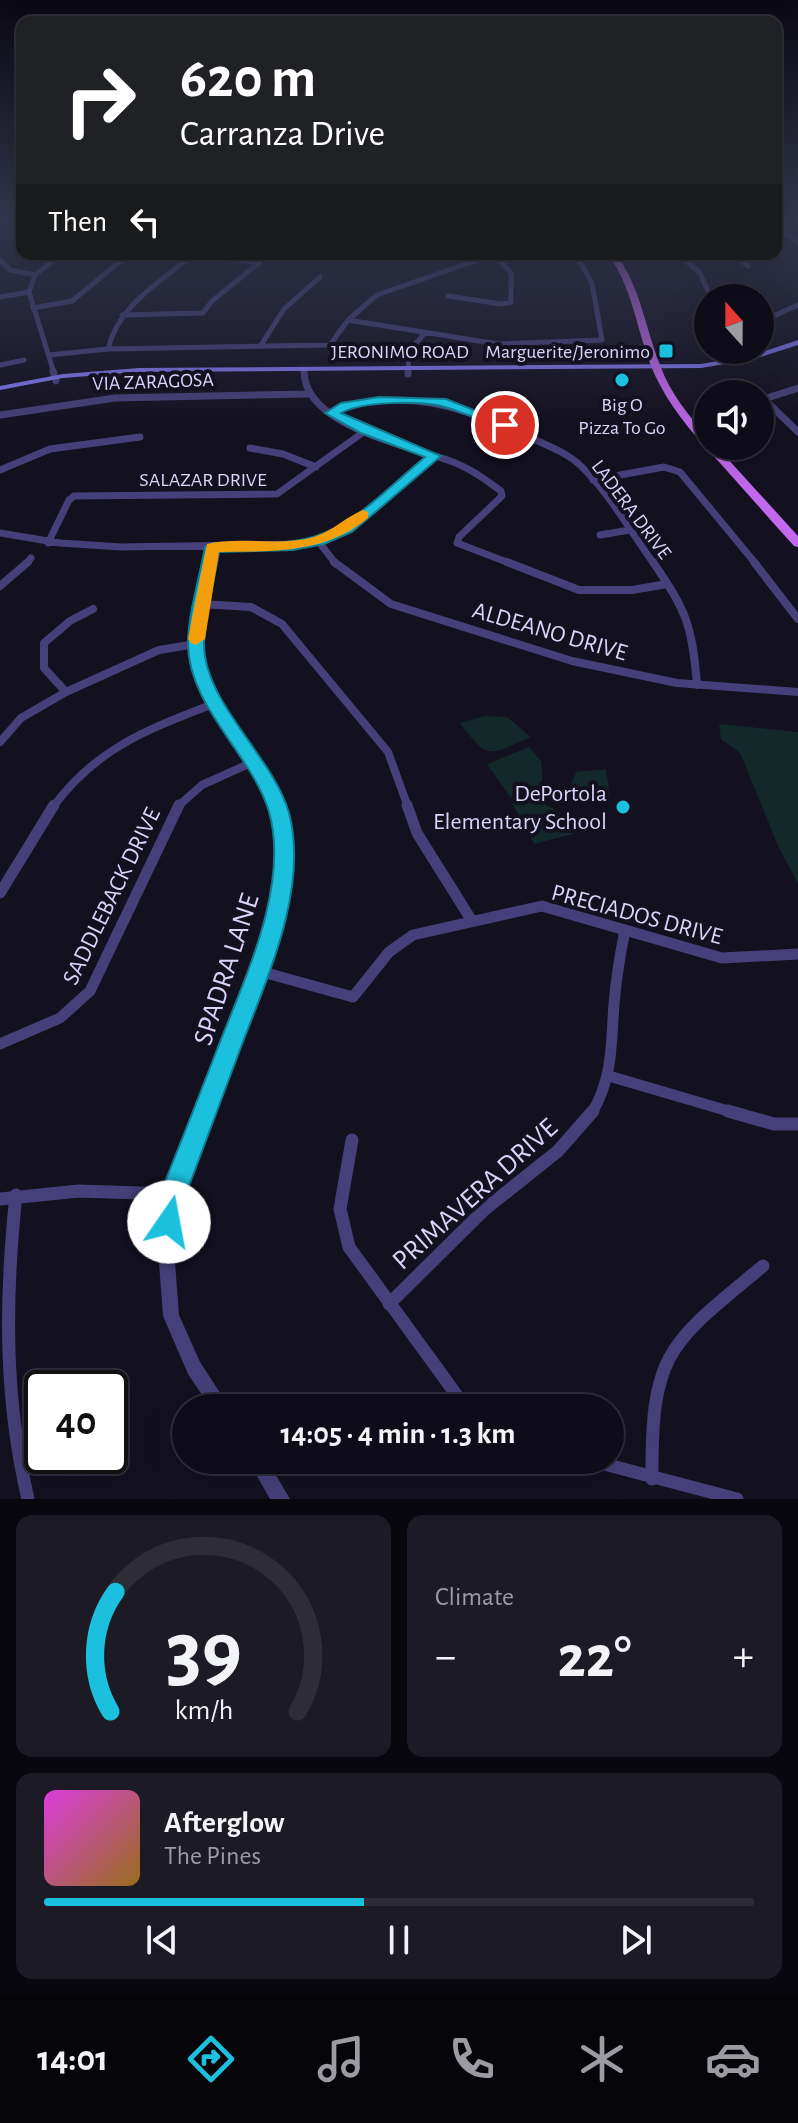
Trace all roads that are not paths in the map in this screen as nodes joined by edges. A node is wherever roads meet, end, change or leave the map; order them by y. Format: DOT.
graph roads {
  1 [pos="85,290"];
  2 [pos="151,290"];
  3 [pos="226,290"];
  4 [pos="305,290"];
  5 [pos="391,290"];
  6 [pos="511,290"];
  7 [pos="593,290"];
  8 [pos="641,290"];
  9 [pos="29,292"];
  10 [pos="448,296"];
  11 [pos="0,297"];
  12 [pos="798,306"];
  13 [pos="33,308"];
  14 [pos="122,315"];
  15 [pos="774,316"];
  16 [pos="348,320"];
  17 [pos="425,333"];
  18 [pos="798,342"];
  19 [pos="261,345"];
  20 [pos="108,349"];
  21 [pos="798,350"];
  22 [pos="49,355"];
  23 [pos="24,360"];
  24 [pos="0,365"];
  25 [pos="662,370"];
  26 [pos="304,372"];
  27 [pos="408,372"];
  28 [pos="56,379"];
  29 [pos="798,388"];
  30 [pos="0,390"];
  31 [pos="308,394"];
  32 [pos="332,413"];
  33 [pos="694,414"];
  34 [pos="0,415"];
  35 [pos="694,427"];
  36 [pos="365,431"];
  37 [pos="798,432"];
  38 [pos="140,437"];
  39 [pos="250,448"];
  40 [pos="434,456"];
  41 [pos="723,460"];
  42 [pos="735,460"];
  43 [pos="316,467"];
  44 [pos="0,470"];
  45 [pos="593,480"];
  46 [pos="798,529"];
  47 [pos="630,530"];
  48 [pos="0,533"];
  49 [pos="600,535"];
  50 [pos="318,541"];
  51 [pos="48,543"];
  52 [pos="798,543"];
  53 [pos="213,547"];
  54 [pos="31,558"];
  55 [pos="667,584"];
  56 [pos="0,586"];
  57 [pos="201,604"];
  58 [pos="93,609"];
  59 [pos="798,619"];
  60 [pos="196,644"];
  61 [pos="697,685"];
  62 [pos="66,692"];
  63 [pos="798,692"];
  64 [pos="216,703"];
  65 [pos="0,742"];
  66 [pos="255,761"];
  67 [pos="0,893"];
  68 [pos="472,921"];
  69 [pos="625,930"];
  70 [pos="798,954"];
  71 [pos="259,971"];
  72 [pos="0,1044"];
  73 [pos="609,1076"];
  74 [pos="798,1124"];
  75 [pos="352,1140"];
  76 [pos="173,1194"];
  77 [pos="16,1195"];
  78 [pos="0,1199"];
  79 [pos="763,1266"];
  80 [pos="389,1304"];
  81 [pos="212,1394"];
  82 [pos="456,1394"];
  83 [pos="624,1471"];
  84 [pos="266,1474"];
  85 [pos="652,1479"];
  86 [pos="28,1499"];
  87 [pos="281,1499"];
  88 [pos="737,1499"];
  1 -- 13 [label="street"];
  2 -- 14 [label="street"];
  3 -- 14 [label="street"];
  4 -- 19 [label="street"];
  5 -- 16 [label="street"];
  6 -- 10 [label="street"];
  7 -- 17 [label="street"];
  8 -- 25 [label="main road"];
  9 -- 11 [label="street"];
  9 -- 13 [label="street"];
  12 -- 15 [label="street"];
  13 -- 22 [label="street"];
  14 -- 20 [label="street"];
  16 -- 17 [label="street"];
  16 -- 19 [label="street"];
  17 -- 27 [label="street"];
  18 -- 25 [label="main road, JERONIMO ROAD"];
  19 -- 20 [label="street"];
  20 -- 22 [label="street"];
  21 -- 25 [label="main road, JERONIMO ROAD"];
  22 -- 28 [label="street"];
  23 -- 24 [label="street"];
  25 -- 27 [label="main road, JERONIMO ROAD"];
  25 -- 33 [label="main road"];
  25 -- 35 [label="main road"];
  26 -- 27 [label="main road, JERONIMO ROAD"];
  26 -- 28 [label="main road, JERONIMO ROAD"];
  26 -- 31 [label="street"];
  28 -- 30 [label="main road, JERONIMO ROAD"];
  29 -- 37 [label="street"];
  31 -- 32 [label="street"];
  31 -- 34 [label="street, VIA ZARAGOSA"];
  32 -- 36 [label="street"];
  32 -- 45 [label="street, LADERA DRIVE"];
  36 -- 40 [label="street"];
  36 -- 43 [label="street, SALAZAR DRIVE"];
  38 -- 44 [label="street"];
  39 -- 43 [label="street"];
  40 -- 50 [label="street"];
  40 -- 55 [label="street"];
  41 -- 52 [label="main road"];
  42 -- 46 [label="main road"];
  43 -- 51 [label="street, SALAZAR DRIVE"];
  45 -- 47 [label="street, LADERA DRIVE"];
  45 -- 59 [label="street"];
  47 -- 49 [label="street"];
  47 -- 55 [label="street, LADERA DRIVE"];
  48 -- 51 [label="street"];
  50 -- 53 [label="street"];
  50 -- 61 [label="street, ALDEANO DRIVE"];
  51 -- 53 [label="street"];
  53 -- 57 [label="street, SPADRA LANE"];
  54 -- 56 [label="street"];
  55 -- 61 [label="street, LADERA DRIVE"];
  57 -- 60 [label="street, SPADRA LANE"];
  57 -- 68 [label="street"];
  58 -- 62 [label="street"];
  60 -- 62 [label="street"];
  60 -- 64 [label="street, SPADRA LANE"];
  61 -- 63 [label="street, ALDEANO DRIVE"];
  62 -- 65 [label="street"];
  64 -- 66 [label="street, SPADRA LANE"];
  64 -- 67 [label="street"];
  66 -- 71 [label="street, SPADRA LANE"];
  66 -- 72 [label="street, SADDLEBACK DRIVE"];
  68 -- 69 [label="street, PRECIADOS DRIVE"];
  68 -- 71 [label="street, PRECIADOS DRIVE"];
  69 -- 70 [label="street, PRECIADOS DRIVE"];
  69 -- 73 [label="street, PRIMAVERA DRIVE"];
  71 -- 76 [label="street, SPADRA LANE"];
  73 -- 74 [label="street"];
  73 -- 80 [label="street, PRIMAVERA DRIVE"];
  75 -- 80 [label="street"];
  76 -- 77 [label="street"];
  76 -- 81 [label="street, SPADRA LANE"];
  77 -- 78 [label="street"];
  77 -- 86 [label="street"];
  79 -- 85 [label="street"];
  80 -- 82 [label="street"];
  83 -- 85 [label="street"];
  84 -- 87 [label="street"];
  85 -- 88 [label="street"];
}
